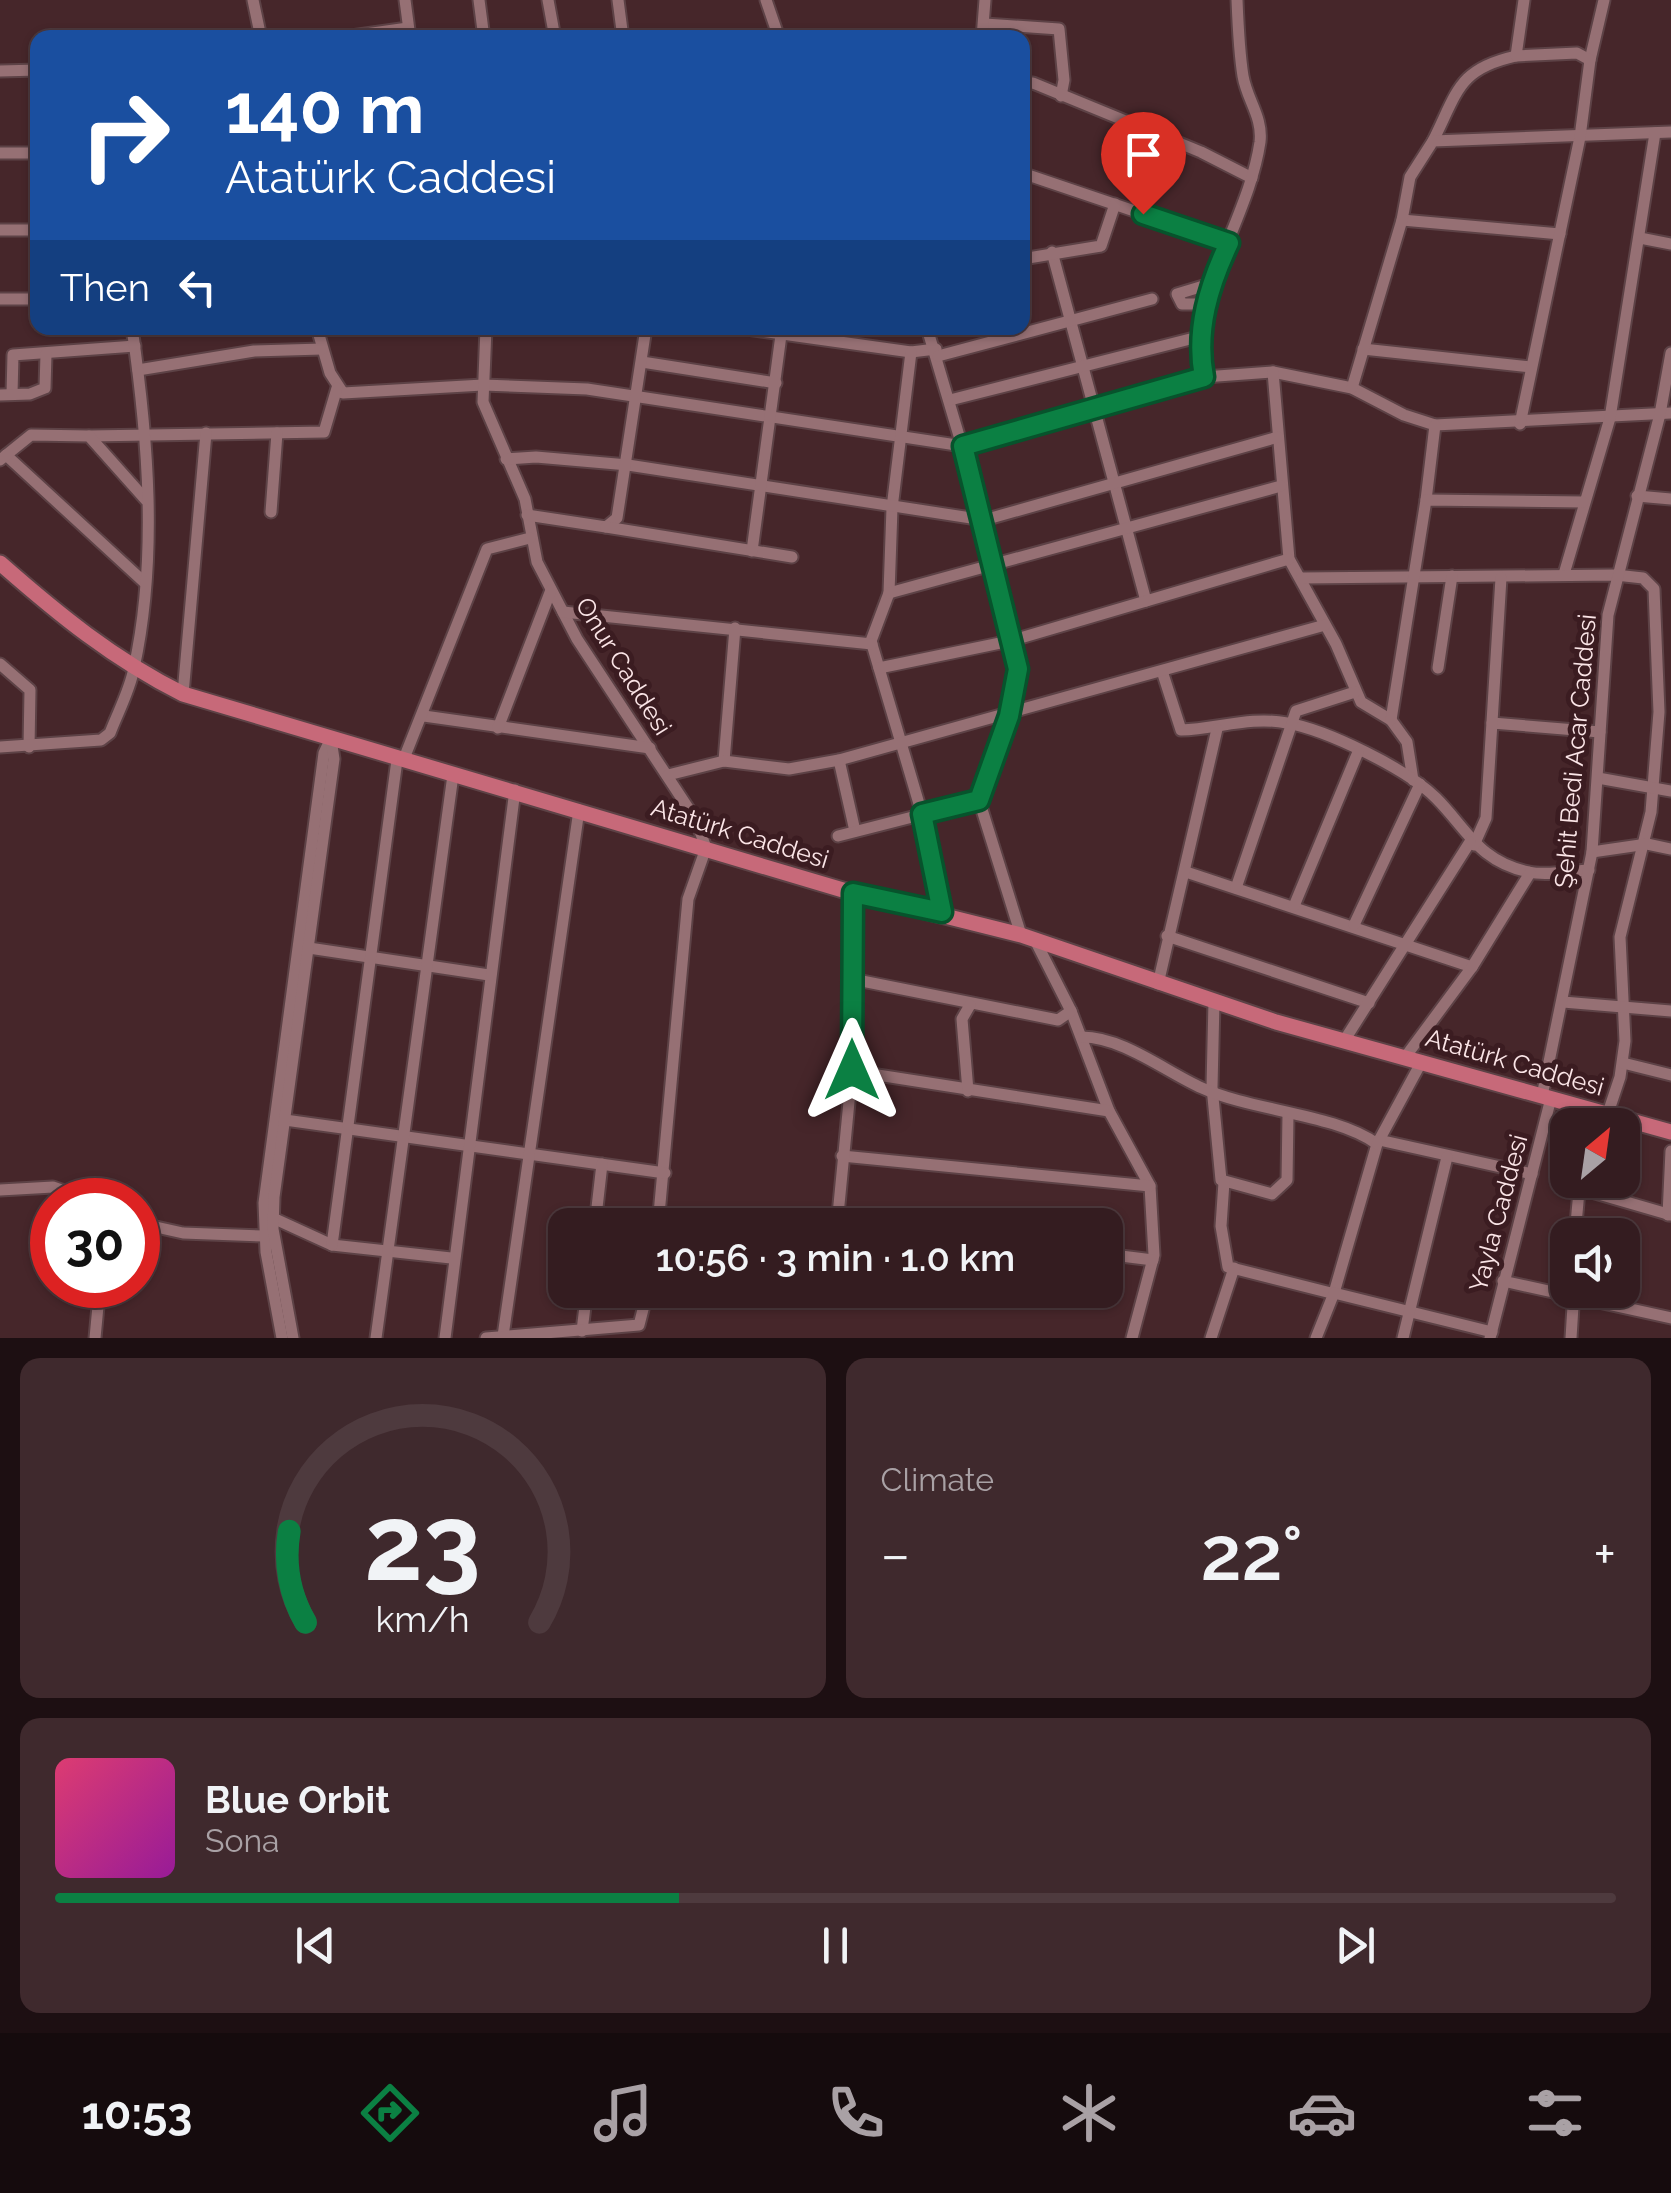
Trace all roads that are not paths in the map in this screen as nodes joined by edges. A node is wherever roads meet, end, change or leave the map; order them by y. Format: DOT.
graph roads {
  1 [pos="252,0"];
  2 [pos="404,0"];
  3 [pos="480,0"];
  4 [pos="548,0"];
  5 [pos="618,0"];
  6 [pos="766,0"];
  7 [pos="985,0"];
  8 [pos="1237,0"];
  9 [pos="1524,0"];
  10 [pos="1604,0"];
  11 [pos="985,24"];
  12 [pos="259,30"];
  13 [pos="409,30"];
  14 [pos="483,30"];
  15 [pos="554,30"];
  16 [pos="622,30"];
  17 [pos="775,30"];
  18 [pos="984,30"];
  19 [pos="1516,56"];
  20 [pos="1590,60"];
  21 [pos="30,70"];
  22 [pos="0,72"];
  23 [pos="1030,83"];
  24 [pos="1060,96"];
  25 [pos="1671,132"];
  26 [pos="1655,133"];
  27 [pos="1580,137"];
  28 [pos="1433,140"];
  29 [pos="0,152"];
  30 [pos="30,153"];
  31 [pos="1030,175"];
  32 [pos="1252,178"];
  33 [pos="1115,204"];
  34 [pos="1402,220"];
  35 [pos="0,230"];
  36 [pos="30,230"];
  37 [pos="1560,234"];
  38 [pos="1640,238"];
  39 [pos="1229,243"];
  40 [pos="1671,244"];
  41 [pos="1052,252"];
  42 [pos="1030,257"];
  43 [pos="1210,284"];
  44 [pos="30,298"];
  45 [pos="0,299"];
  46 [pos="1152,299"];
  47 [pos="1207,304"];
  48 [pos="1068,318"];
  49 [pos="1030,328"];
  50 [pos="133,335"];
  51 [pos="319,335"];
  52 [pos="486,335"];
  53 [pos="645,335"];
  54 [pos="781,335"];
  55 [pos="930,335"];
  56 [pos="1004,335"];
  57 [pos="1202,336"];
  58 [pos="135,346"];
  59 [pos="322,349"];
  60 [pos="1364,349"];
  61 [pos="911,352"];
  62 [pos="937,353"];
  63 [pos="1671,353"];
  64 [pos="46,354"];
  65 [pos="642,362"];
  66 [pos="1531,367"];
  67 [pos="1084,369"];
  68 [pos="138,370"];
  69 [pos="1273,372"];
  70 [pos="1204,377"];
  71 [pos="776,383"];
  72 [pos="483,386"];
  73 [pos="337,388"];
  74 [pos="1352,388"];
  75 [pos="6,394"];
  76 [pos="636,399"];
  77 [pos="950,400"];
  78 [pos="1093,407"];
  79 [pos="1666,413"];
  80 [pos="772,418"];
  81 [pos="1610,418"];
  82 [pos="1520,424"];
  83 [pos="1435,425"];
  84 [pos="277,433"];
  85 [pos="146,434"];
  86 [pos="206,434"];
  87 [pos="88,436"];
  88 [pos="901,436"];
  89 [pos="1278,437"];
  90 [pos="963,446"];
  91 [pos="3,457"];
  92 [pos="506,459"];
  93 [pos="628,465"];
  94 [pos="1116,483"];
  95 [pos="1281,486"];
  96 [pos="759,489"];
  97 [pos="1637,496"];
  98 [pos="146,500"];
  99 [pos="1426,500"];
  100 [pos="1671,500"];
  101 [pos="1583,502"];
  102 [pos="892,508"];
  103 [pos="271,512"];
  104 [pos="527,514"];
  105 [pos="984,520"];
  106 [pos="1129,525"];
  107 [pos="606,527"];
  108 [pos="530,538"];
  109 [pos="752,551"];
  110 [pos="792,557"];
  111 [pos="1289,559"];
  112 [pos="0,563"];
  113 [pos="996,566"];
  114 [pos="1564,574"];
  115 [pos="1616,575"];
  116 [pos="1413,576"];
  117 [pos="1452,576"];
  118 [pos="1302,578"];
  119 [pos="1501,578"];
  120 [pos="144,582"];
  121 [pos="550,590"];
  122 [pos="889,593"];
  123 [pos="1146,602"];
  124 [pos="564,612"];
  125 [pos="1325,625"];
  126 [pos="735,628"];
  127 [pos="1010,641"];
  128 [pos="872,644"];
  129 [pos="0,664"];
  130 [pos="879,668"];
  131 [pos="1438,668"];
  132 [pos="134,670"];
  133 [pos="1162,671"];
  134 [pos="1354,692"];
  135 [pos="182,694"];
  136 [pos="1665,713"];
  137 [pos="424,716"];
  138 [pos="1009,716"];
  139 [pos="1391,720"];
  140 [pos="1492,723"];
  141 [pos="1290,724"];
  142 [pos="498,728"];
  143 [pos="1217,729"];
  144 [pos="1600,732"];
  145 [pos="330,738"];
  146 [pos="902,743"];
  147 [pos="0,747"];
  148 [pos="29,747"];
  149 [pos="650,748"];
  150 [pos="1358,752"];
  151 [pos="400,760"];
  152 [pos="840,760"];
  153 [pos="724,761"];
  154 [pos="668,774"];
  155 [pos="453,775"];
  156 [pos="1598,778"];
  157 [pos="1417,782"];
  158 [pos="1653,788"];
  159 [pos="515,790"];
  160 [pos="1671,791"];
  161 [pos="979,800"];
  162 [pos="579,810"];
  163 [pos="922,814"];
  164 [pos="855,831"];
  165 [pos="838,836"];
  166 [pos="1472,844"];
  167 [pos="1647,844"];
  168 [pos="706,848"];
  169 [pos="1671,849"];
  170 [pos="1592,852"];
  171 [pos="1590,870"];
  172 [pos="1186,872"];
  173 [pos="1530,873"];
  174 [pos="1236,888"];
  175 [pos="853,893"];
  176 [pos="1294,906"];
  177 [pos="942,912"];
  178 [pos="1354,925"];
  179 [pos="1168,936"];
  180 [pos="1028,938"];
  181 [pos="1408,944"];
  182 [pos="309,948"];
  183 [pos="369,958"];
  184 [pos="429,966"];
  185 [pos="1472,966"];
  186 [pos="489,975"];
  187 [pos="852,979"];
  188 [pos="1158,984"];
  189 [pos="1214,1001"];
  190 [pos="1563,1002"];
  191 [pos="1369,1003"];
  192 [pos="970,1005"];
  193 [pos="1624,1007"];
  194 [pos="1071,1011"];
  195 [pos="1671,1011"];
  196 [pos="1082,1037"];
  197 [pos="1344,1041"];
  198 [pos="1414,1059"];
  199 [pos="1623,1063"];
  200 [pos="852,1070"];
  201 [pos="1671,1075"];
  202 [pos="968,1091"];
  203 [pos="1213,1093"];
  204 [pos="1546,1097"];
  205 [pos="1574,1108"];
  206 [pos="1609,1108"];
  207 [pos="1109,1111"];
  208 [pos="1288,1115"];
  209 [pos="285,1120"];
  210 [pos="1640,1126"];
  211 [pos="348,1129"];
  212 [pos="1671,1132"];
  213 [pos="403,1138"];
  214 [pos="1378,1142"];
  215 [pos="467,1146"];
  216 [pos="1671,1151"];
  217 [pos="527,1153"];
  218 [pos="842,1156"];
  219 [pos="1447,1157"];
  220 [pos="602,1164"];
  221 [pos="665,1173"];
  222 [pos="1532,1174"];
  223 [pos="1224,1182"];
  224 [pos="1150,1186"];
  225 [pos="30,1187"];
  226 [pos="0,1188"];
  227 [pos="1620,1198"];
  228 [pos="597,1208"];
  229 [pos="660,1208"];
  230 [pos="838,1208"];
  231 [pos="1670,1215"];
  232 [pos="273,1218"];
  233 [pos="160,1228"];
  234 [pos="264,1236"];
  235 [pos="332,1245"];
  236 [pos="388,1253"];
  237 [pos="1123,1256"];
  238 [pos="452,1258"];
  239 [pos="1153,1260"];
  240 [pos="1234,1268"];
  241 [pos="1503,1281"];
  242 [pos="1550,1289"];
  243 [pos="1332,1293"];
  244 [pos="97,1308"];
  245 [pos="585,1308"];
  246 [pos="644,1308"];
  247 [pos="1573,1308"];
  248 [pos="1632,1308"];
  249 [pos="1410,1314"];
  250 [pos="1671,1318"];
  251 [pos="582,1331"];
  252 [pos="1491,1335"];
  253 [pos="503,1336"];
  254 [pos="94,1338"];
  255 [pos="282,1338"];
  256 [pos="292,1338"];
  257 [pos="376,1338"];
  258 [pos="444,1338"];
  259 [pos="486,1338"];
  260 [pos="1132,1338"];
  261 [pos="1211,1338"];
  262 [pos="1316,1338"];
  263 [pos="1403,1338"];
  264 [pos="1570,1338"];
  1 -- 12 [label="street"];
  2 -- 13 [label="street"];
  3 -- 14 [label="street"];
  4 -- 15 [label="street"];
  5 -- 16 [label="street"];
  6 -- 17 [label="street"];
  7 -- 11 [label="street"];
  8 -- 32 [label="street"];
  9 -- 19 [label="street"];
  10 -- 20 [label="street"];
  11 -- 18 [label="street"];
  11 -- 24 [label="street"];
  19 -- 20 [label="street"];
  19 -- 28 [label="street"];
  20 -- 27 [label="street"];
  21 -- 22 [label="street"];
  23 -- 24 [label="street"];
  24 -- 32 [label="street"];
  25 -- 26 [label="street"];
  26 -- 27 [label="street"];
  26 -- 38 [label="street"];
  27 -- 28 [label="street"];
  27 -- 37 [label="street"];
  28 -- 34 [label="street"];
  29 -- 30 [label="street"];
  31 -- 33 [label="street"];
  32 -- 39 [label="street"];
  33 -- 39 [label="street"];
  33 -- 41 [label="street"];
  34 -- 37 [label="street"];
  34 -- 60 [label="street"];
  35 -- 36 [label="street"];
  37 -- 66 [label="street"];
  38 -- 40 [label="street"];
  38 -- 81 [label="street"];
  39 -- 43 [label="street"];
  41 -- 42 [label="street"];
  41 -- 48 [label="street"];
  43 -- 47 [label="street"];
  43 -- 47 [label="street"];
  44 -- 45 [label="street"];
  46 -- 48 [label="street"];
  47 -- 57 [label="street"];
  48 -- 49 [label="street"];
  48 -- 67 [label="street"];
  50 -- 58 [label="street"];
  51 -- 59 [label="street"];
  52 -- 72 [label="street, Onur Caddesi"];
  53 -- 65 [label="street"];
  54 -- 61 [label="street"];
  54 -- 71 [label="street"];
  55 -- 62 [label="street"];
  56 -- 62 [label="street"];
  57 -- 67 [label="street"];
  57 -- 70 [label="street"];
  58 -- 64 [label="street"];
  58 -- 68 [label="street"];
  59 -- 68 [label="street"];
  59 -- 73 [label="street"];
  60 -- 66 [label="street"];
  60 -- 74 [label="street"];
  61 -- 62 [label="street"];
  61 -- 88 [label="street"];
  62 -- 77 [label="street"];
  63 -- 79 [label="street, Şehit Bedi Acar Caddesi"];
  64 -- 75 [label="street"];
  64 -- 75 [label="street"];
  65 -- 71 [label="street"];
  65 -- 76 [label="street"];
  66 -- 82 [label="street"];
  67 -- 77 [label="street"];
  67 -- 78 [label="street"];
  68 -- 85 [label="street"];
  69 -- 70 [label="street"];
  69 -- 74 [label="street"];
  69 -- 89 [label="street"];
  70 -- 78 [label="street"];
  71 -- 80 [label="street"];
  72 -- 73 [label="street"];
  72 -- 76 [label="street"];
  72 -- 92 [label="street, Onur Caddesi"];
  73 -- 84 [label="street"];
  74 -- 83 [label="street"];
  76 -- 80 [label="street"];
  76 -- 93 [label="street"];
  77 -- 90 [label="street"];
  78 -- 90 [label="street"];
  78 -- 94 [label="street"];
  79 -- 81 [label="street"];
  79 -- 97 [label="street, Şehit Bedi Acar Caddesi"];
  80 -- 88 [label="street"];
  80 -- 96 [label="street"];
  81 -- 82 [label="street"];
  81 -- 101 [label="street"];
  82 -- 83 [label="street"];
  83 -- 99 [label="street"];
  84 -- 86 [label="street"];
  84 -- 103 [label="street"];
  85 -- 86 [label="street"];
  85 -- 87 [label="street"];
  85 -- 98 [label="street"];
  86 -- 135 [label="street"];
  87 -- 91 [label="street"];
  87 -- 98 [label="street"];
  88 -- 90 [label="street"];
  88 -- 102 [label="street"];
  89 -- 94 [label="street"];
  89 -- 95 [label="street"];
  90 -- 105 [label="street"];
  91 -- 120 [label="street"];
  92 -- 93 [label="street"];
  92 -- 104 [label="street, Onur Caddesi"];
  93 -- 96 [label="street"];
  93 -- 107 [label="street"];
  94 -- 105 [label="street"];
  94 -- 106 [label="street"];
  95 -- 106 [label="street"];
  95 -- 111 [label="street"];
  96 -- 102 [label="street"];
  96 -- 109 [label="street"];
  97 -- 100 [label="street"];
  97 -- 115 [label="street, Şehit Bedi Acar Caddesi"];
  98 -- 120 [label="street"];
  99 -- 101 [label="street"];
  99 -- 116 [label="street"];
  101 -- 114 [label="street"];
  102 -- 105 [label="street"];
  102 -- 122 [label="street"];
  104 -- 107 [label="street"];
  104 -- 108 [label="street, Onur Caddesi"];
  105 -- 113 [label="street"];
  106 -- 113 [label="street"];
  106 -- 123 [label="street"];
  107 -- 109 [label="street"];
  108 -- 121 [label="street, Onur Caddesi"];
  108 -- 137 [label="street"];
  109 -- 110 [label="street"];
  111 -- 118 [label="street"];
  111 -- 123 [label="street"];
  112 -- 132 [label="main road, Atatürk Caddesi"];
  113 -- 122 [label="street"];
  113 -- 127 [label="street"];
  114 -- 115 [label="street"];
  114 -- 119 [label="street"];
  115 -- 136 [label="street"];
  115 -- 144 [label="street, Şehit Bedi Acar Caddesi"];
  116 -- 117 [label="street"];
  116 -- 118 [label="street"];
  116 -- 139 [label="street"];
  117 -- 119 [label="street"];
  117 -- 131 [label="street"];
  118 -- 125 [label="street"];
  119 -- 140 [label="street"];
  120 -- 132 [label="street"];
  121 -- 124 [label="street, Onur Caddesi"];
  121 -- 142 [label="street"];
  122 -- 128 [label="street"];
  123 -- 127 [label="street"];
  124 -- 126 [label="street"];
  124 -- 149 [label="street, Onur Caddesi"];
  125 -- 133 [label="street"];
  125 -- 134 [label="street"];
  126 -- 128 [label="street"];
  126 -- 153 [label="street"];
  127 -- 130 [label="street"];
  127 -- 138 [label="street"];
  128 -- 130 [label="street"];
  129 -- 148 [label="street"];
  130 -- 146 [label="street"];
  132 -- 135 [label="main road, Atatürk Caddesi"];
  132 -- 148 [label="street"];
  133 -- 138 [label="street"];
  133 -- 143 [label="street"];
  134 -- 139 [label="street"];
  134 -- 141 [label="street"];
  135 -- 145 [label="main road, Atatürk Caddesi"];
  136 -- 158 [label="street"];
  137 -- 142 [label="street"];
  137 -- 151 [label="street"];
  138 -- 146 [label="street"];
  138 -- 161 [label="street"];
  139 -- 157 [label="street"];
  140 -- 144 [label="street"];
  140 -- 166 [label="street"];
  141 -- 143 [label="street"];
  141 -- 150 [label="street"];
  141 -- 174 [label="street"];
  142 -- 149 [label="street"];
  143 -- 172 [label="street"];
  144 -- 156 [label="street, Şehit Bedi Acar Caddesi"];
  145 -- 151 [label="main road, Atatürk Caddesi"];
  145 -- 182 [label="street"];
  145 -- 234 [label="street"];
  146 -- 152 [label="street"];
  146 -- 163 [label="street"];
  147 -- 148 [label="street"];
  149 -- 154 [label="street, Onur Caddesi"];
  150 -- 157 [label="street"];
  150 -- 176 [label="street"];
  151 -- 155 [label="main road, Atatürk Caddesi"];
  151 -- 183 [label="street"];
  152 -- 153 [label="street"];
  152 -- 164 [label="street"];
  153 -- 154 [label="street"];
  154 -- 168 [label="street, Onur Caddesi"];
  155 -- 159 [label="main road, Atatürk Caddesi"];
  155 -- 184 [label="street"];
  156 -- 158 [label="street"];
  156 -- 170 [label="street, Şehit Bedi Acar Caddesi"];
  157 -- 166 [label="street"];
  157 -- 178 [label="street"];
  158 -- 160 [label="street"];
  158 -- 167 [label="street"];
  159 -- 162 [label="main road, Atatürk Caddesi"];
  159 -- 186 [label="street"];
  161 -- 163 [label="street"];
  161 -- 180 [label="street"];
  162 -- 168 [label="main road, Atatürk Caddesi"];
  162 -- 217 [label="street"];
  163 -- 164 [label="street"];
  163 -- 177 [label="street"];
  164 -- 165 [label="street"];
  166 -- 173 [label="street"];
  166 -- 181 [label="street"];
  167 -- 169 [label="street"];
  167 -- 170 [label="street"];
  167 -- 193 [label="street"];
  168 -- 175 [label="main road, Atatürk Caddesi"];
  168 -- 221 [label="street"];
  170 -- 171 [label="street, Şehit Bedi Acar Caddesi"];
  171 -- 173 [label="street"];
  171 -- 190 [label="street, Şehit Bedi Acar Caddesi"];
  172 -- 174 [label="street"];
  172 -- 179 [label="street"];
  173 -- 185 [label="street"];
  174 -- 176 [label="street"];
  175 -- 177 [label="main road, Atatürk Caddesi"];
  175 -- 187 [label="street"];
  176 -- 178 [label="street"];
  177 -- 180 [label="main road, Atatürk Caddesi"];
  178 -- 181 [label="street"];
  179 -- 188 [label="street"];
  179 -- 191 [label="street"];
  180 -- 188 [label="main road, Atatürk Caddesi"];
  180 -- 194 [label="street"];
  181 -- 185 [label="street"];
  181 -- 191 [label="street"];
  182 -- 183 [label="street"];
  182 -- 209 [label="street"];
  183 -- 184 [label="street"];
  183 -- 211 [label="street"];
  184 -- 186 [label="street"];
  184 -- 213 [label="street"];
  185 -- 198 [label="street"];
  186 -- 215 [label="street"];
  187 -- 192 [label="street"];
  187 -- 200 [label="street"];
  188 -- 189 [label="main road, Atatürk Caddesi"];
  189 -- 197 [label="main road, Atatürk Caddesi"];
  189 -- 203 [label="street"];
  190 -- 193 [label="street"];
  190 -- 204 [label="street, Şehit Bedi Acar Caddesi"];
  191 -- 197 [label="street"];
  192 -- 194 [label="street"];
  192 -- 202 [label="street"];
  193 -- 195 [label="street"];
  193 -- 199 [label="street"];
  194 -- 196 [label="street"];
  196 -- 203 [label="street"];
  196 -- 207 [label="street"];
  197 -- 198 [label="main road, Atatürk Caddesi"];
  198 -- 204 [label="main road, Atatürk Caddesi"];
  198 -- 214 [label="street"];
  199 -- 201 [label="street"];
  199 -- 206 [label="street"];
  200 -- 202 [label="street"];
  200 -- 218 [label="street"];
  202 -- 207 [label="street"];
  203 -- 208 [label="street"];
  203 -- 223 [label="street"];
  204 -- 205 [label="main road, Atatürk Caddesi"];
  204 -- 222 [label="street, Yayla Caddesi"];
  207 -- 224 [label="street"];
  208 -- 214 [label="street"];
  208 -- 223 [label="street"];
  209 -- 211 [label="street"];
  209 -- 232 [label="street"];
  210 -- 212 [label="main road, Atatürk Caddesi"];
  211 -- 213 [label="street"];
  211 -- 235 [label="street"];
  213 -- 215 [label="street"];
  213 -- 236 [label="street"];
  214 -- 219 [label="street"];
  214 -- 243 [label="street"];
  215 -- 217 [label="street"];
  215 -- 238 [label="street"];
  216 -- 231 [label="street"];
  217 -- 220 [label="street"];
  217 -- 253 [label="street"];
  218 -- 224 [label="street"];
  218 -- 230 [label="street"];
  219 -- 222 [label="street"];
  219 -- 249 [label="street"];
  220 -- 221 [label="street"];
  220 -- 228 [label="street"];
  221 -- 229 [label="street"];
  222 -- 241 [label="street, Yayla Caddesi"];
  223 -- 240 [label="street"];
  224 -- 239 [label="street"];
  225 -- 226 [label="street"];
  227 -- 231 [label="street"];
  232 -- 235 [label="street"];
  232 -- 256 [label="street"];
  233 -- 234 [label="street"];
  234 -- 255 [label="street"];
  235 -- 236 [label="street"];
  236 -- 238 [label="street"];
  236 -- 257 [label="street"];
  237 -- 239 [label="street"];
  238 -- 258 [label="street"];
  239 -- 260 [label="street"];
  240 -- 243 [label="street"];
  240 -- 261 [label="street"];
  241 -- 242 [label="street"];
  241 -- 252 [label="street, Yayla Caddesi"];
  243 -- 249 [label="street"];
  243 -- 262 [label="street"];
  244 -- 254 [label="street"];
  245 -- 251 [label="street"];
  246 -- 251 [label="street"];
  247 -- 264 [label="street"];
  248 -- 250 [label="street"];
  249 -- 252 [label="street"];
  249 -- 263 [label="street"];
  251 -- 253 [label="street"];
  253 -- 259 [label="street"];
}
